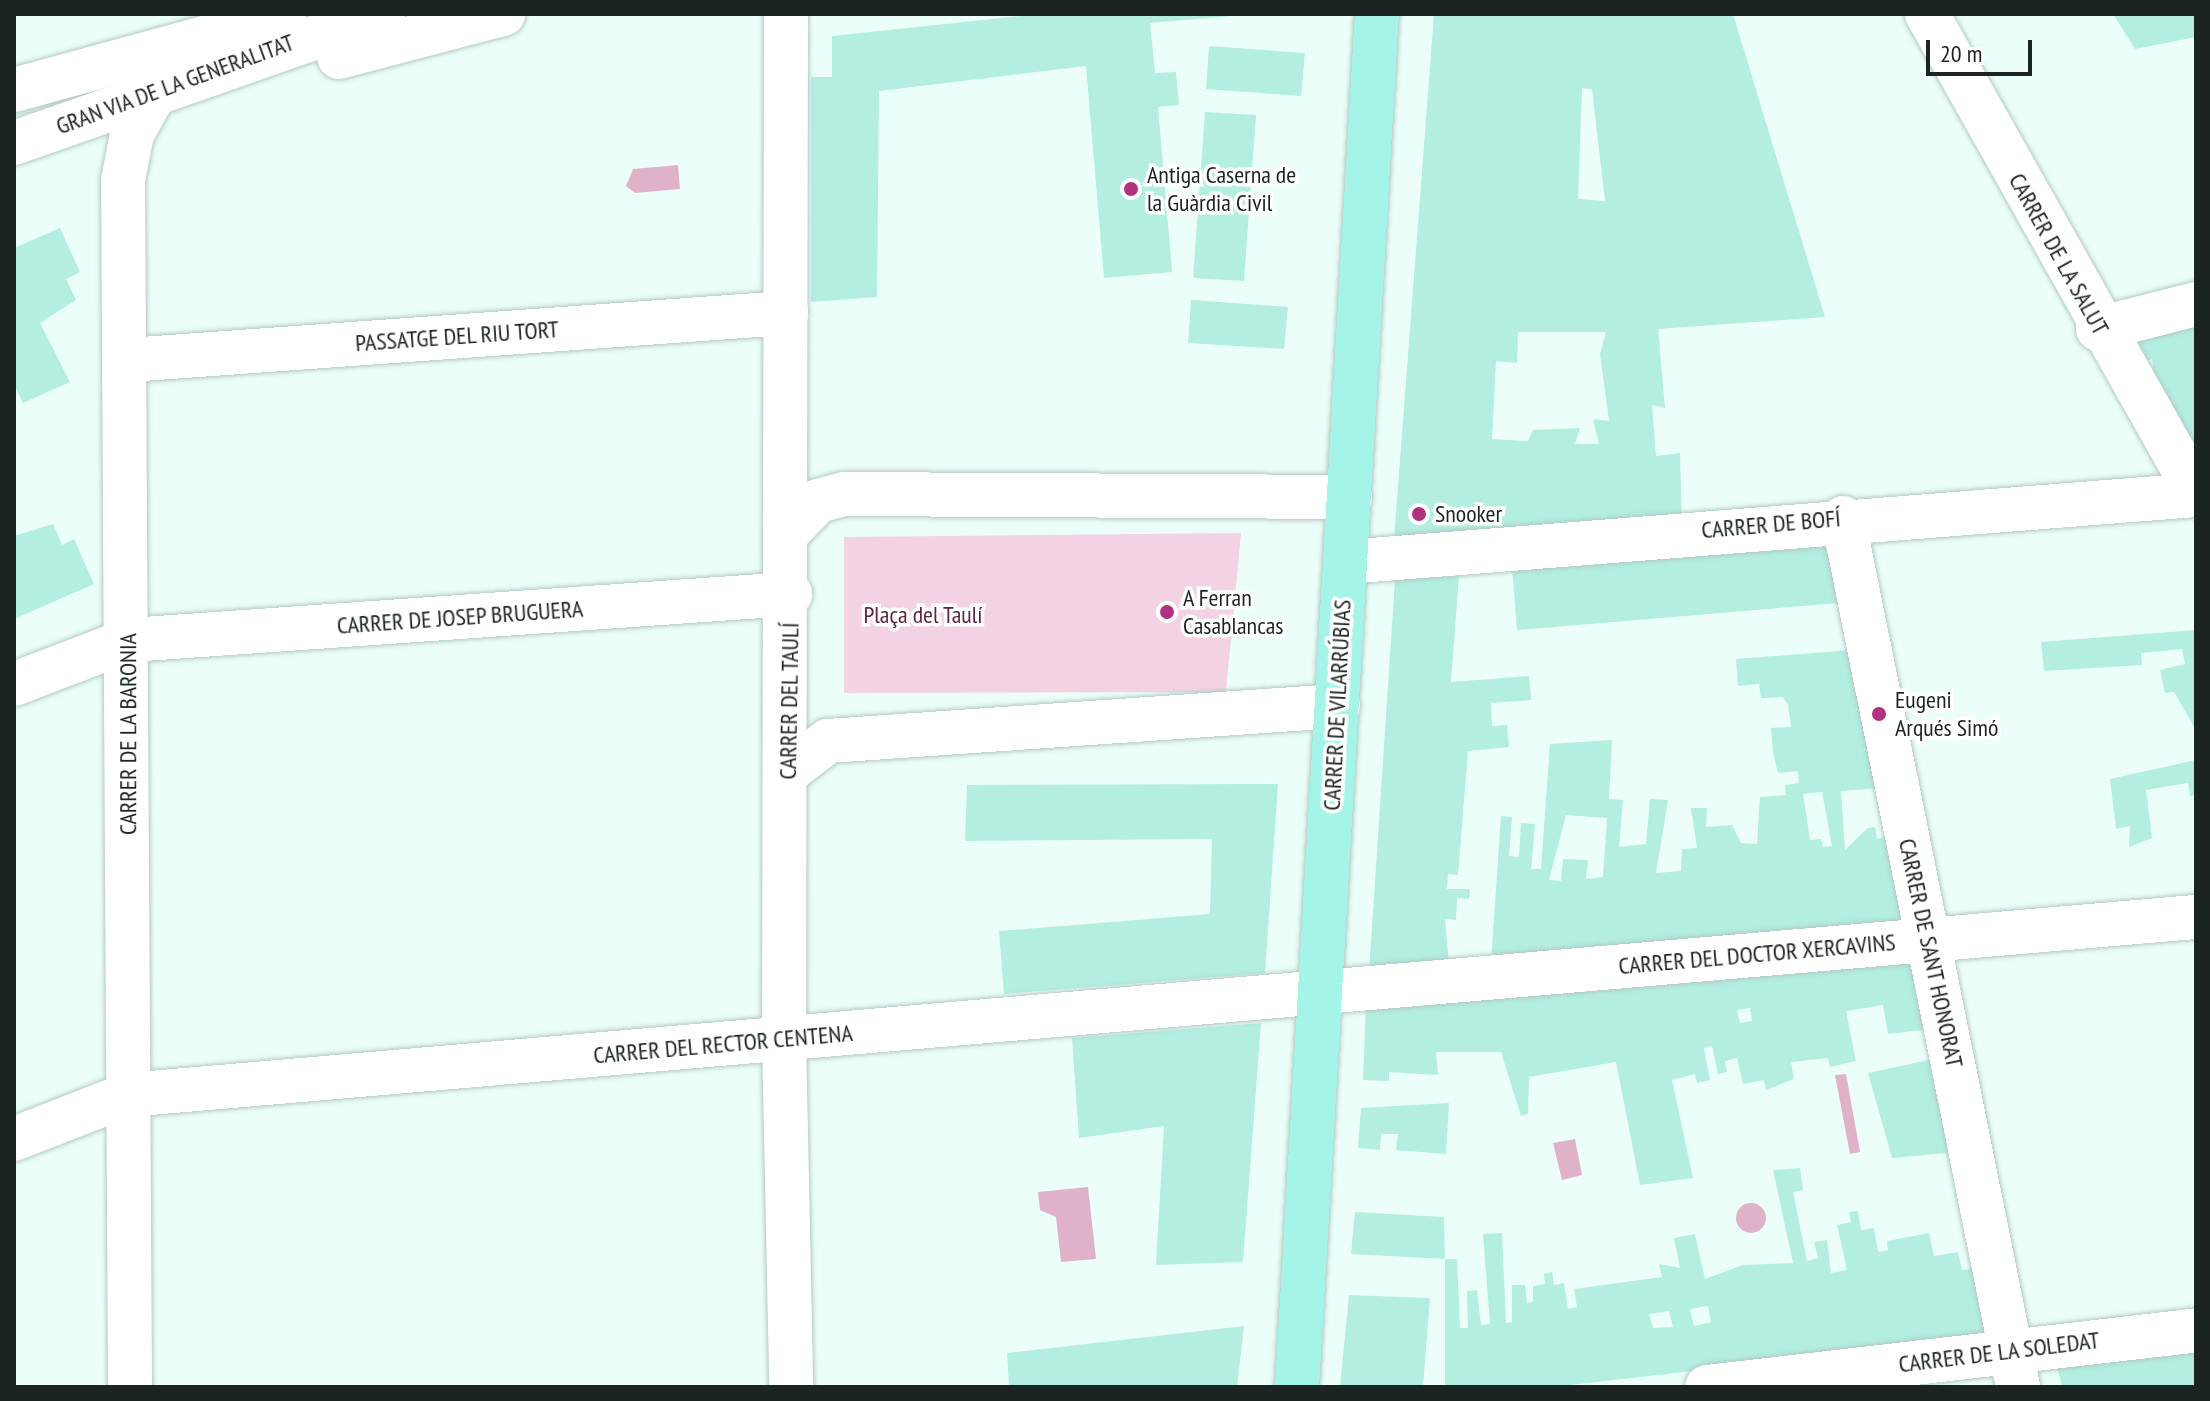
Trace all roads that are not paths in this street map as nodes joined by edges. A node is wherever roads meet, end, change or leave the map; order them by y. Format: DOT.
graph roads {
  1 [pos="202,14"];
  2 [pos="294,14"];
  3 [pos="383,14"];
  4 [pos="503,14"];
  5 [pos="786,14"];
  6 [pos="1927,14"];
  7 [pos="1379,17"];
  8 [pos="149,70"];
  9 [pos="14,90"];
  10 [pos="14,143"];
  11 [pos="2196,304"];
  12 [pos="786,313"];
  13 [pos="2098,329"];
  14 [pos="128,360"];
  15 [pos="2196,493"];
  16 [pos="1350,497"];
  17 [pos="1843,518"];
  18 [pos="791,529"];
  19 [pos="1346,562"];
  20 [pos="790,594"];
  21 [pos="129,640"];
  22 [pos="14,684"];
  23 [pos="1338,706"];
  24 [pos="788,772"];
  25 [pos="2196,917"];
  26 [pos="1927,940"];
  27 [pos="1318,990"];
  28 [pos="784,1039"];
  29 [pos="127,1095"];
  30 [pos="14,1139"];
  31 [pos="2196,1330"];
  32 [pos="2016,1368"];
  33 [pos="130,1387"];
  34 [pos="791,1387"];
  35 [pos="1297,1387"];
  36 [pos="1707,1387"];
  1 -- 8 [label="street"];
  2 -- 8 [label="street, GRAN VIA DE LA GENERALITAT"];
  3 -- 8 [label="street, GRAN VIA DE LA GENERALITAT"];
  4 -- 8 [label="street"];
  5 -- 12 [label="street, CARRER DEL TAULÍ"];
  6 -- 13 [label="street, CARRER DE LA SALUT"];
  7 -- 16 [label="main road, CARRER DE VILARRÚBIAS"];
  8 -- 9 [label="street, GRAN VIA DE LA GENERALITAT"];
  8 -- 10 [label="street, GRAN VIA DE LA GENERALITAT"];
  8 -- 14 [label="street, CARRER DE LA BARONIA"];
  11 -- 13 [label="street"];
  12 -- 14 [label="street, PASSATGE DEL RIU TORT"];
  12 -- 18 [label="street, CARRER DEL TAULÍ"];
  13 -- 15 [label="street, CARRER DE LA SALUT"];
  14 -- 21 [label="street, CARRER DE LA BARONIA"];
  15 -- 17 [label="street, CARRER DE BOFÍ"];
  16 -- 18 [label="street"];
  16 -- 19 [label="main road, CARRER DE VILARRÚBIAS"];
  17 -- 19 [label="street, CARRER DE BOFÍ"];
  17 -- 26 [label="street, CARRER DE SANT HONORAT"];
  18 -- 20 [label="street, CARRER DEL TAULÍ"];
  19 -- 23 [label="main road, CARRER DE VILARRÚBIAS"];
  20 -- 21 [label="street, CARRER DE JOSEP BRUGUERA"];
  20 -- 24 [label="street, CARRER DEL TAULÍ"];
  21 -- 22 [label="street, CARRER DE JOSEP BRUGUERA"];
  21 -- 29 [label="street, CARRER DE LA BARONIA"];
  23 -- 24 [label="street"];
  23 -- 27 [label="main road, CARRER DE VILARRÚBIAS"];
  24 -- 28 [label="street, CARRER DEL TAULÍ"];
  25 -- 26 [label="street, CARRER DEL DOCTOR XERCAVINS"];
  26 -- 27 [label="street, CARRER DEL DOCTOR XERCAVINS"];
  26 -- 32 [label="street, CARRER DE SANT HONORAT"];
  27 -- 28 [label="street, CARRER DEL RECTOR CENTENA"];
  27 -- 35 [label="main road, CARRER DE VILARRÚBIAS"];
  28 -- 29 [label="street, CARRER DEL RECTOR CENTENA"];
  28 -- 34 [label="street, CARRER DEL TAULÍ"];
  29 -- 30 [label="street, CARRER DEL RECTOR CENTENA"];
  29 -- 33 [label="street, CARRER DE LA BARONIA"];
  31 -- 32 [label="street, CARRER DE LA SOLEDAT"];
  32 -- 36 [label="street, CARRER DE LA SOLEDAT"];
}
